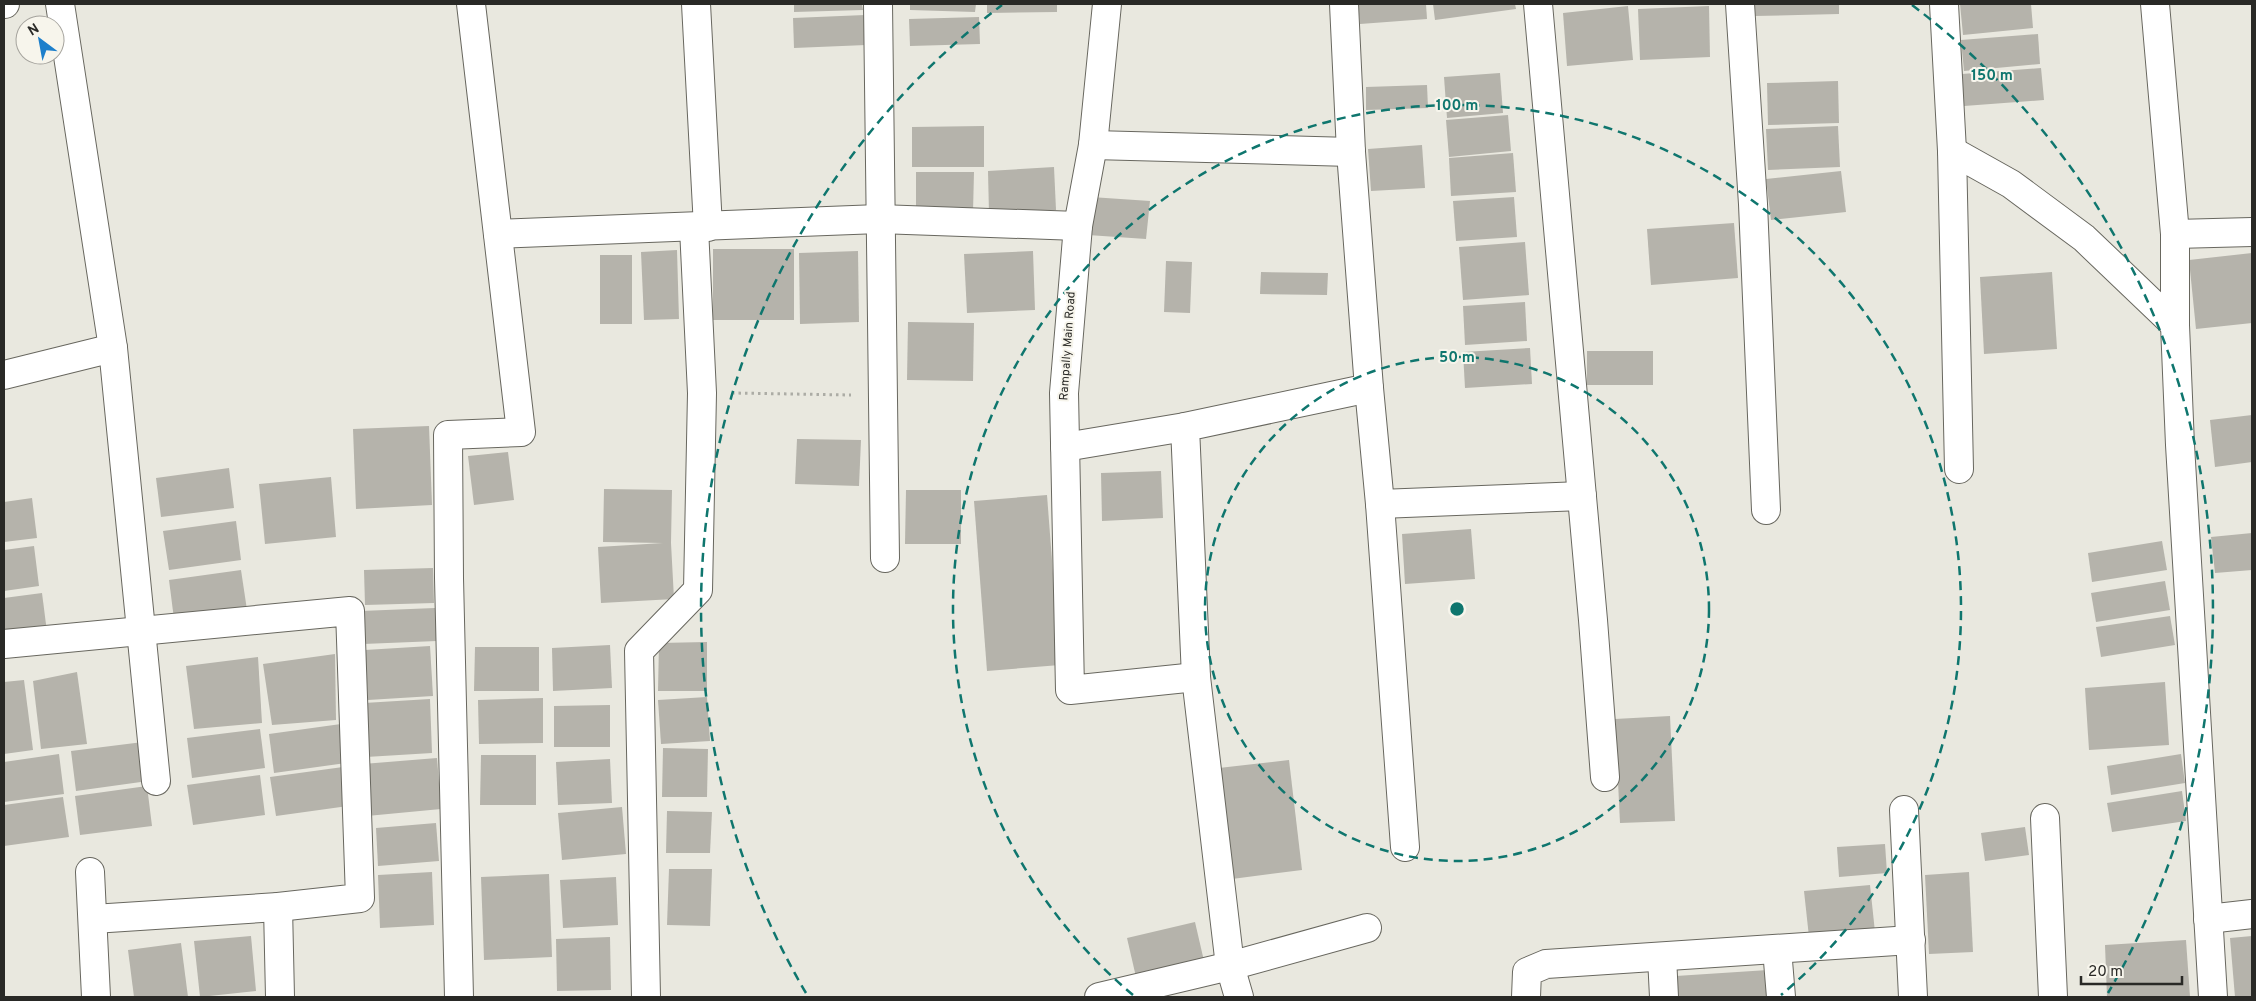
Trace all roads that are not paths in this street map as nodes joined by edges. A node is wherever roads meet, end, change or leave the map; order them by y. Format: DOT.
graph roads {
  1 [pos="60,4"];
  2 [pos="471,4"];
  3 [pos="696,4"];
  4 [pos="878,4"];
  5 [pos="1108,4"];
  6 [pos="1344,4"];
  7 [pos="1538,4"];
  8 [pos="1740,4"];
  9 [pos="1944,4"];
  10 [pos="2156,4"];
  11 [pos="1093,145"];
  12 [pos="1952,151"];
  13 [pos="1352,152"];
  14 [pos="879,219"];
  15 [pos="1078,226"];
  16 [pos="701,227"];
  17 [pos="2252,232"];
  18 [pos="498,234"];
  19 [pos="2175,234"];
  20 [pos="2175,325"];
  21 [pos="113,348"];
  22 [pos="4,375"];
  23 [pos="1369,388"];
  24 [pos="1185,427"];
  25 [pos="1065,446"];
  26 [pos="1959,469"];
  27 [pos="1582,496"];
  28 [pos="1380,504"];
  29 [pos="1766,510"];
  30 [pos="885,558"];
  31 [pos="140,632"];
  32 [pos="4,644"];
  33 [pos="1196,677"];
  34 [pos="1605,777"];
  35 [pos="156,781"];
  36 [pos="1904,810"];
  37 [pos="2046,818"];
  38 [pos="1405,847"];
  39 [pos="90,872"];
  40 [pos="278,907"];
  41 [pos="2252,914"];
  42 [pos="93,919"];
  43 [pos="2208,919"];
  44 [pos="1367,928"];
  45 [pos="1911,940"];
  46 [pos="1777,949"];
  47 [pos="1662,957"];
  48 [pos="1230,966"];
  49 [pos="96,997"];
  50 [pos="280,997"];
  51 [pos="459,997"];
  52 [pos="646,997"];
  53 [pos="1099,997"];
  54 [pos="1239,997"];
  55 [pos="1526,997"];
  56 [pos="1664,997"];
  57 [pos="1781,997"];
  58 [pos="1913,997"];
  59 [pos="2053,997"];
  60 [pos="2213,997"];
  1 -- 21 [label="street"];
  2 -- 18 [label="street"];
  3 -- 16 [label="street"];
  4 -- 14 [label="street"];
  5 -- 11 [label="street, Rampally Main Road"];
  6 -- 13 [label="street"];
  7 -- 27 [label="street"];
  8 -- 29 [label="street"];
  9 -- 12 [label="street"];
  10 -- 19 [label="street"];
  11 -- 13 [label="street"];
  11 -- 15 [label="street, Rampally Main Road"];
  12 -- 20 [label="street"];
  12 -- 26 [label="street"];
  13 -- 23 [label="street"];
  14 -- 15 [label="street"];
  14 -- 16 [label="street"];
  14 -- 30 [label="street"];
  15 -- 25 [label="street, Rampally Main Road"];
  16 -- 18 [label="street"];
  16 -- 52 [label="street"];
  17 -- 19 [label="street"];
  18 -- 51 [label="street"];
  19 -- 20 [label="street"];
  20 -- 43 [label="street"];
  21 -- 22 [label="street"];
  21 -- 31 [label="street"];
  23 -- 24 [label="street"];
  23 -- 28 [label="street"];
  24 -- 25 [label="street"];
  24 -- 33 [label="street"];
  25 -- 33 [label="street, Rampally Main Road"];
  27 -- 28 [label="street"];
  27 -- 34 [label="street"];
  28 -- 38 [label="street"];
  31 -- 32 [label="street"];
  31 -- 35 [label="street"];
  31 -- 40 [label="street"];
  33 -- 48 [label="street"];
  36 -- 45 [label="street"];
  37 -- 59 [label="street"];
  39 -- 42 [label="street"];
  40 -- 42 [label="street"];
  40 -- 50 [label="street"];
  41 -- 43 [label="street"];
  42 -- 49 [label="street"];
  43 -- 60 [label="street"];
  44 -- 48 [label="street"];
  45 -- 46 [label="street"];
  45 -- 58 [label="street"];
  46 -- 47 [label="street"];
  46 -- 57 [label="street"];
  47 -- 55 [label="street"];
  47 -- 56 [label="street"];
  48 -- 53 [label="street"];
  48 -- 54 [label="street"];
}
